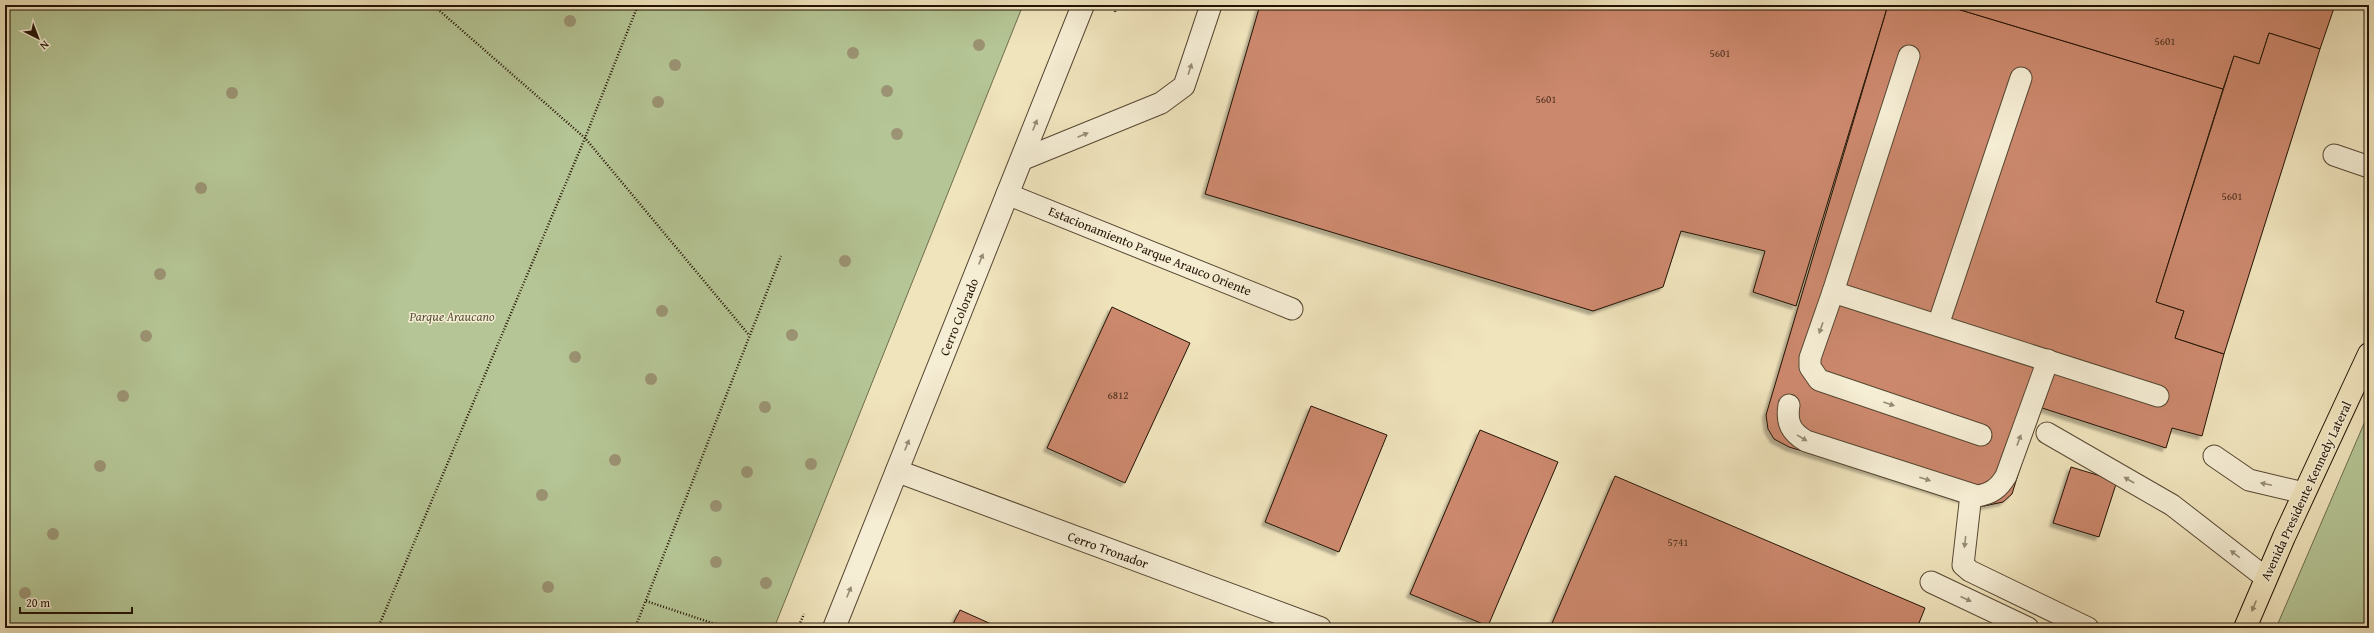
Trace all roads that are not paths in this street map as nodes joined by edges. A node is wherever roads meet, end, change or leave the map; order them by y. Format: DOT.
graph roads {
  1 [pos="1082,5"];
  2 [pos="1211,5"];
  3 [pos="1909,56"];
  4 [pos="2021,78"];
  5 [pos="2334,155"];
  6 [pos="1021,160"];
  7 [pos="2369,167"];
  8 [pos="1007,194"];
  9 [pos="1833,292"];
  10 [pos="1292,308"];
  11 [pos="1938,325"];
  12 [pos="2369,354"];
  13 [pos="2048,360"];
  14 [pos="2158,396"];
  15 [pos="1789,406"];
  16 [pos="2047,433"];
  17 [pos="1981,435"];
  18 [pos="2214,456"];
  19 [pos="897,471"];
  20 [pos="2304,492"];
  21 [pos="1970,503"];
  22 [pos="2266,578"];
  23 [pos="1931,582"];
  24 [pos="834,628"];
  25 [pos="1320,628"];
  26 [pos="2028,628"];
  27 [pos="2088,628"];
  28 [pos="2245,628"];
  6 -- 1 [label="street, Cerro Colorado, one-way"];
  6 -- 2 [label="lane, one-way"];
  3 -- 9 [label="lane"];
  4 -- 11 [label="lane"];
  5 -- 7 [label="lane"];
  6 -- 8 [label="street, Cerro Colorado"];
  8 -- 10 [label="lane, Estacionamiento Parque Arauco Oriente"];
  19 -- 8 [label="street, Cerro Colorado, one-way"];
  9 -- 11 [label="lane"];
  9 -- 17 [label="lane, one-way"];
  11 -- 13 [label="lane"];
  12 -- 20 [label="main road, Avenida Presidente Kennedy Lateral"];
  13 -- 14 [label="lane"];
  15 -- 13 [label="lane, one-way"];
  22 -- 16 [label="lane, one-way"];
  20 -- 18 [label="lane, one-way"];
  24 -- 19 [label="street, Cerro Colorado, one-way"];
  19 -- 25 [label="street, Cerro Tronador"];
  20 -- 22 [label="main road, Avenida Presidente Kennedy Lateral"];
  21 -- 27 [label="lane, one-way"];
  22 -- 28 [label="main road, Avenida Presidente Kennedy Lateral, one-way"];
  23 -- 26 [label="lane, one-way"];
}
